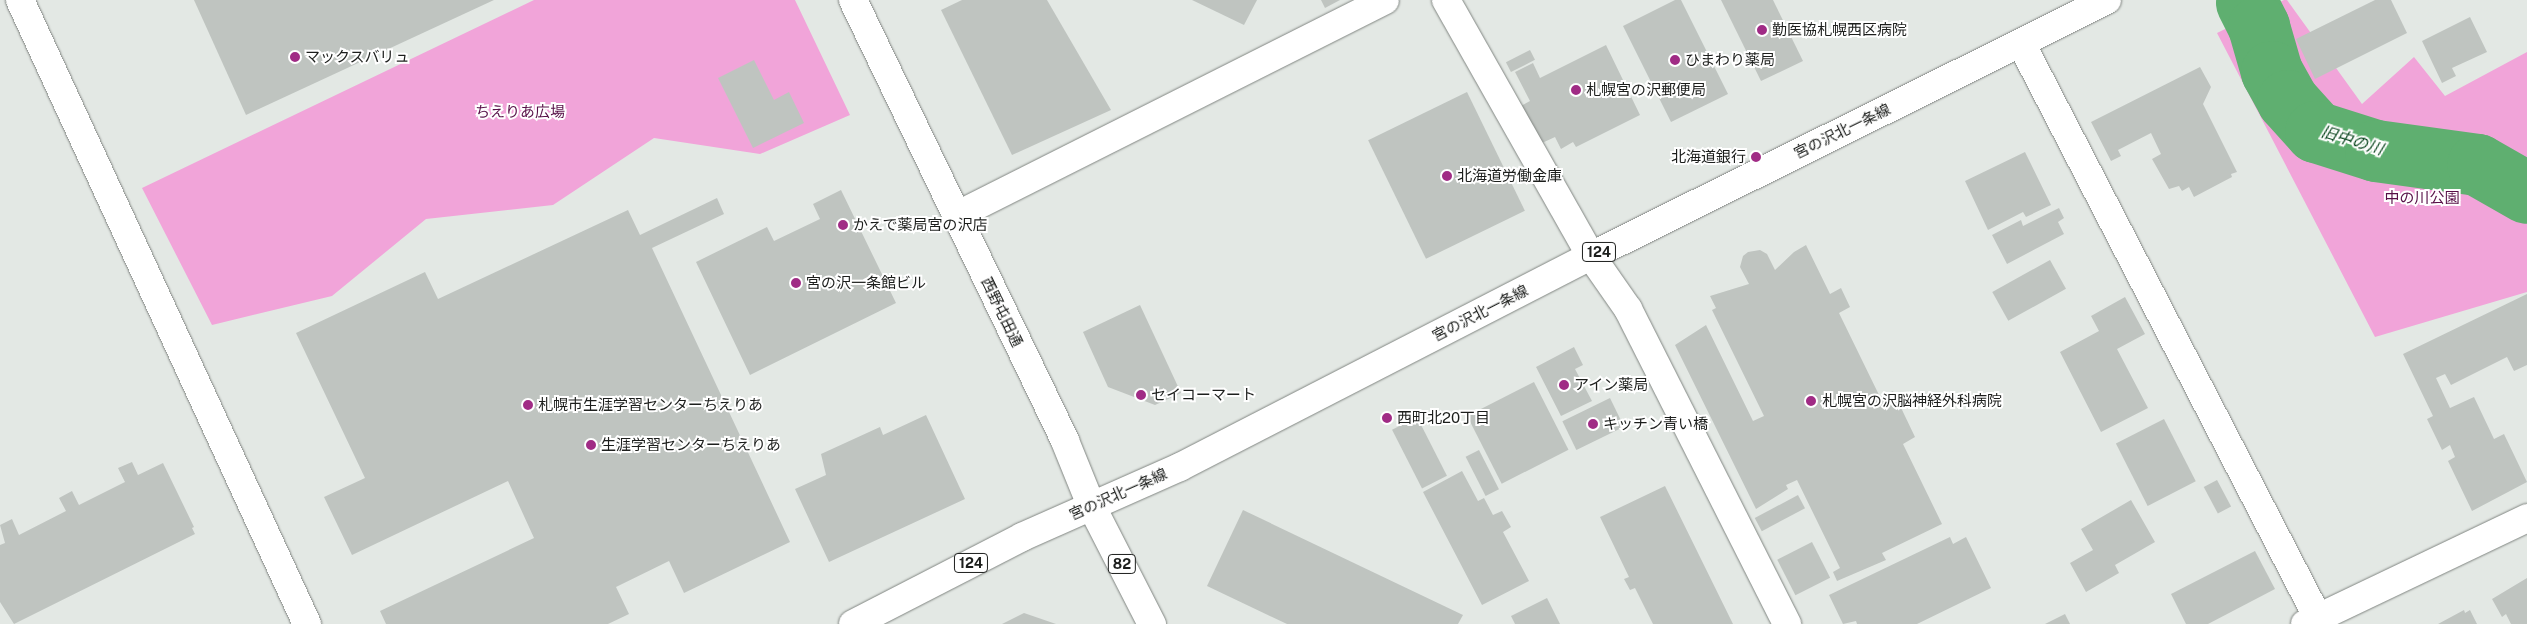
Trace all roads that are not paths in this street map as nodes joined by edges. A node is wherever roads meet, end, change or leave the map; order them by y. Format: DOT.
graph roads {
  1 [pos="20,0"];
  2 [pos="853,0"];
  3 [pos="1385,0"];
  4 [pos="1446,0"];
  5 [pos="2107,0"];
  6 [pos="2021,43"];
  7 [pos="956,216"];
  8 [pos="1591,256"];
  9 [pos="1091,505"];
  10 [pos="2527,518"];
  11 [pos="2315,622"];
  12 [pos="307,624"];
  13 [pos="853,624"];
  14 [pos="1152,624"];
  15 [pos="1787,624"];
  1 -- 12 [label="street"];
  2 -- 7 [label="street, 西野屯田通"];
  3 -- 7 [label="street"];
  4 -- 8 [label="street"];
  5 -- 6 [label="street, 宮の沢北一条線 / 124"];
  6 -- 8 [label="street, 宮の沢北一条線 / 124"];
  6 -- 11 [label="street"];
  7 -- 9 [label="street, 西野屯田通"];
  8 -- 9 [label="street, 宮の沢北一条線 / 124"];
  8 -- 15 [label="street"];
  9 -- 13 [label="street, 宮の沢北一条線 / 124"];
  9 -- 14 [label="street, 西野屯田通 / 82"];
  10 -- 11 [label="street"];
}
